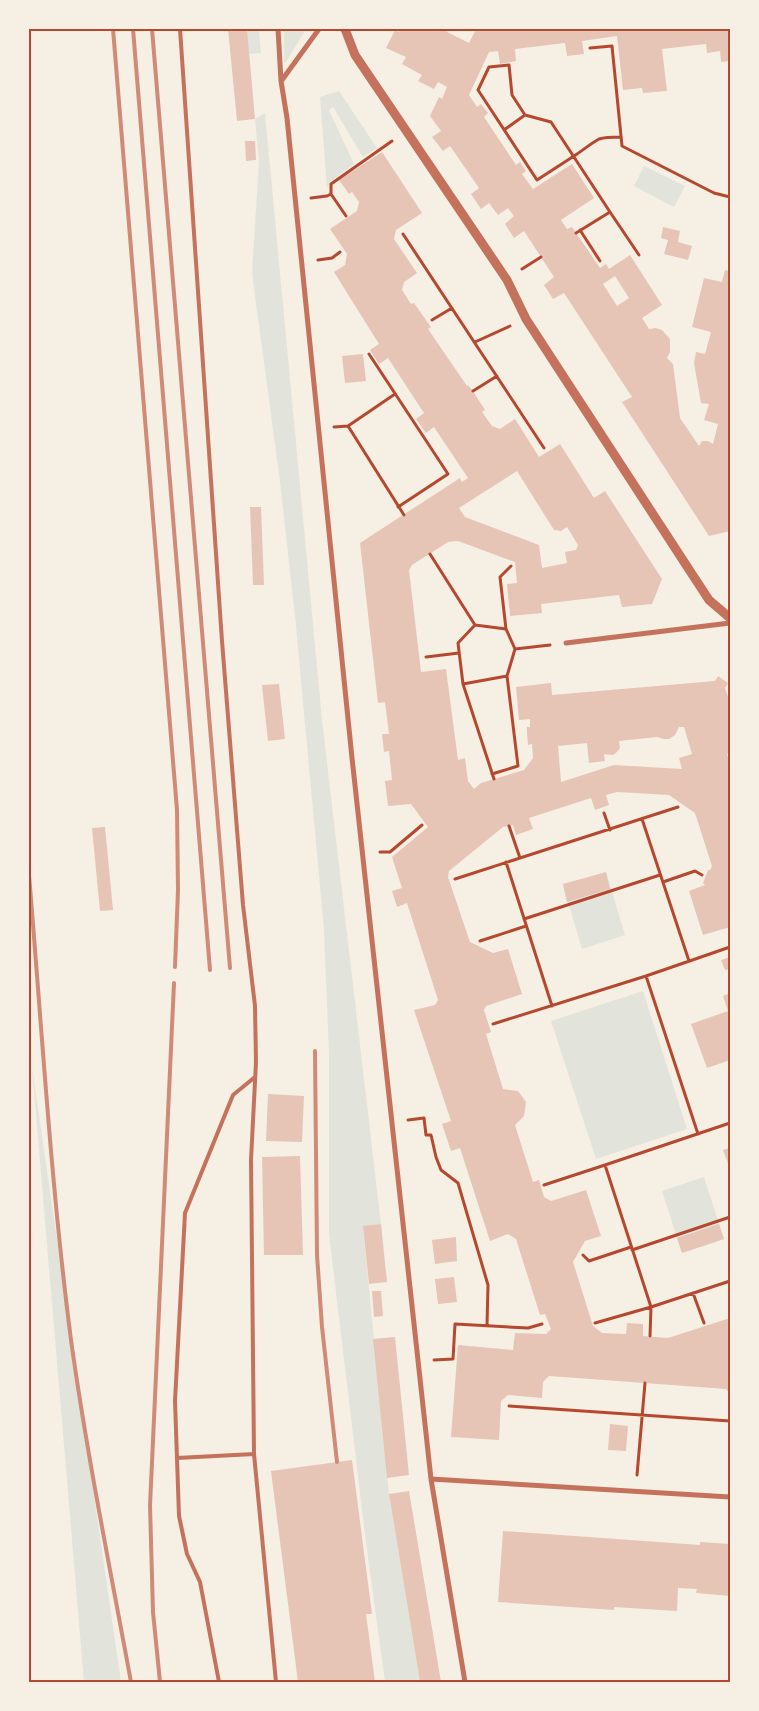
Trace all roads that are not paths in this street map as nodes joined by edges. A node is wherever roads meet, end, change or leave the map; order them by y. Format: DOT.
graph roads {
  1 [pos="180,29"];
  2 [pos="278,29"];
  3 [pos="319,29"];
  4 [pos="345,29"];
  5 [pos="281,80"];
  6 [pos="730,618"];
  7 [pos="730,622"];
  8 [pos="566,643"];
  9 [pos="255,1077"];
  10 [pos="254,1454"];
  11 [pos="178,1458"];
  12 [pos="431,1479"];
  13 [pos="730,1497"];
  14 [pos="219,1682"];
  15 [pos="276,1682"];
  16 [pos="465,1682"];
  1 -- 9 [label="lane"];
  2 -- 5 [label="street"];
  3 -- 5 [label="street"];
  4 -- 6 [label="street"];
  5 -- 12 [label="street"];
  7 -- 8 [label="street"];
  9 -- 10 [label="lane"];
  9 -- 11 [label="lane"];
  10 -- 11 [label="lane"];
  10 -- 15 [label="lane"];
  11 -- 14 [label="lane"];
  12 -- 13 [label="street"];
  12 -- 16 [label="street"];
}
